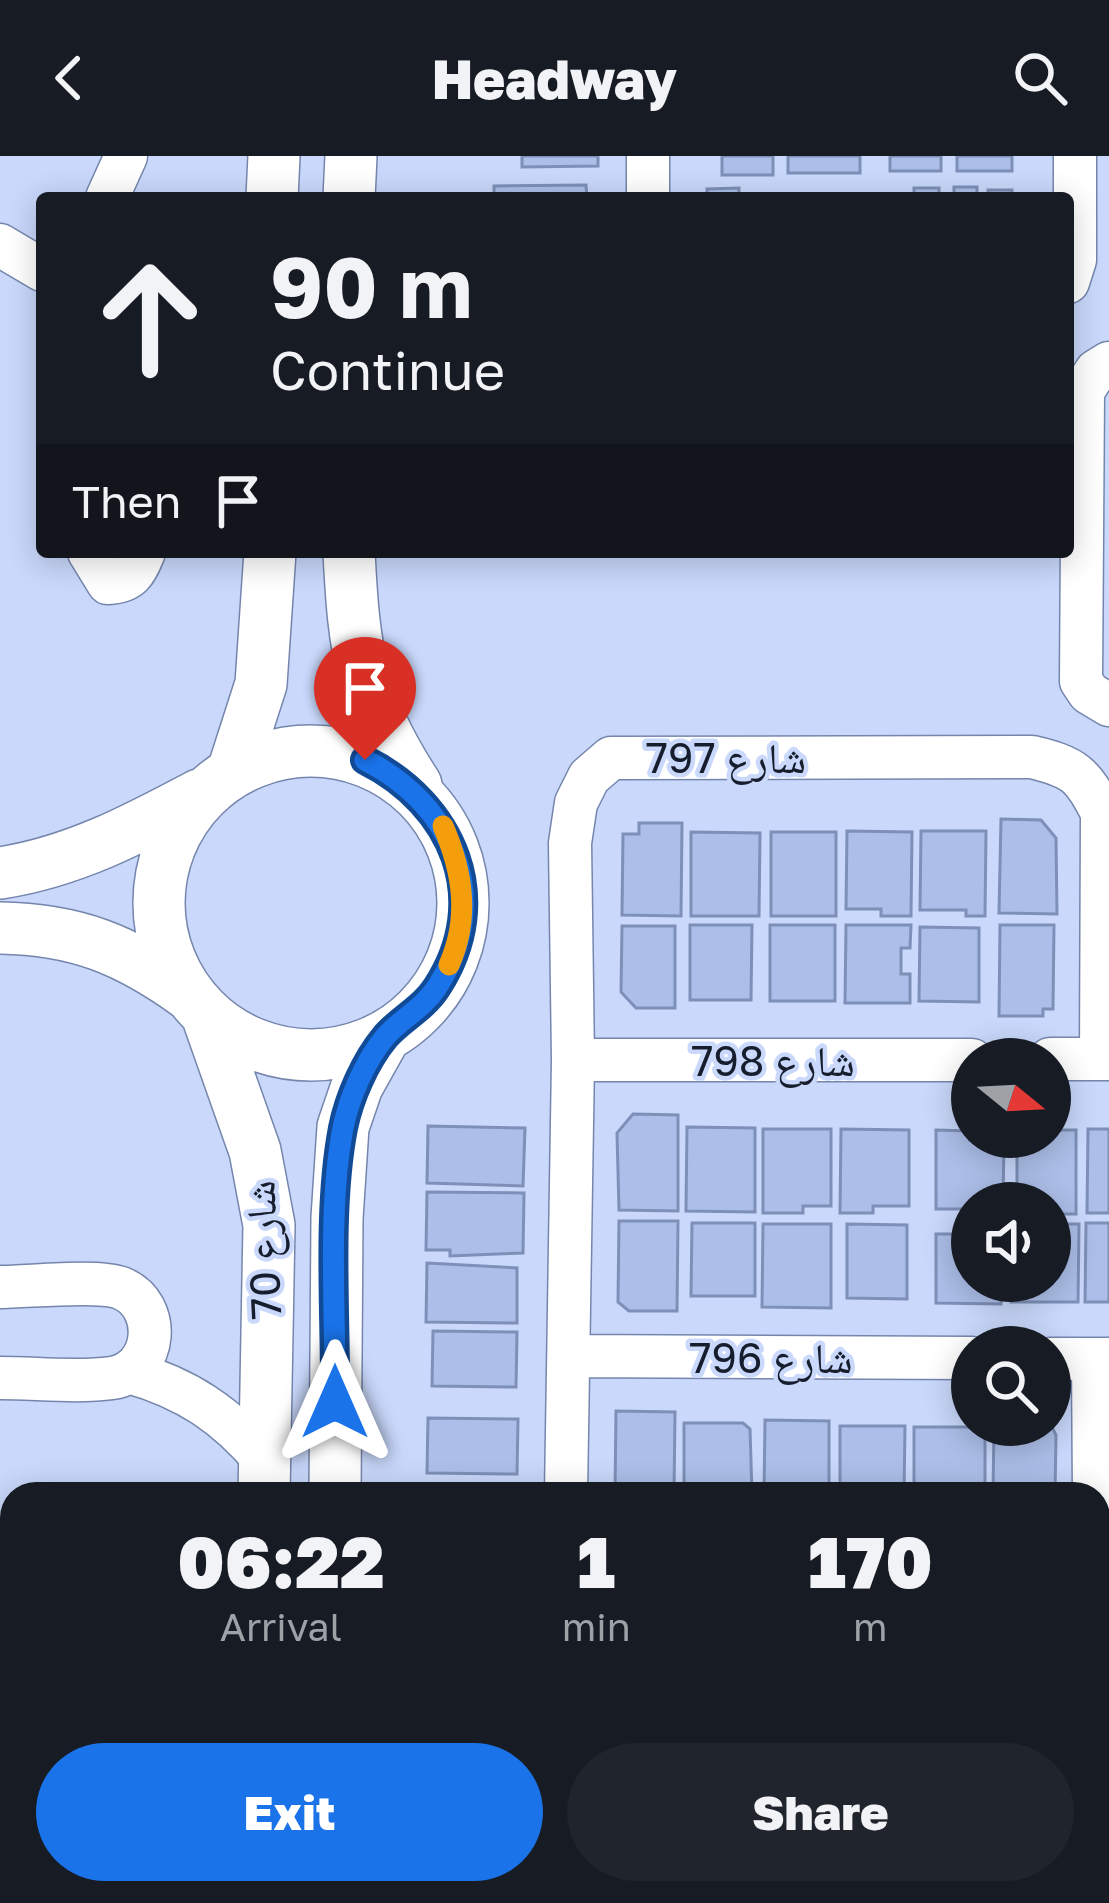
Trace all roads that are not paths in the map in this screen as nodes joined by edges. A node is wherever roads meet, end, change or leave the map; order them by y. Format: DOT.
graph roads {
  1 [pos="126,156"];
  2 [pos="274,156"];
  3 [pos="351,156"];
  4 [pos="648,156"];
  5 [pos="1075,156"];
  6 [pos="110,192"];
  7 [pos="272,192"];
  8 [pos="349,192"];
  9 [pos="648,192"];
  10 [pos="0,245"];
  11 [pos="1074,263"];
  12 [pos="36,266"];
  13 [pos="1109,363"];
  14 [pos="93,558"];
  15 [pos="141,558"];
  16 [pos="270,558"];
  17 [pos="349,558"];
  18 [pos="1109,705"];
  19 [pos="219,782"];
  20 [pos="442,825"];
  21 [pos="0,874"];
  22 [pos="0,928"];
  23 [pos="197,1005"];
  24 [pos="386,1036"];
  25 [pos="1105,1059"];
  26 [pos="573,1060"];
  27 [pos="951,1060"];
  28 [pos="1071,1060"];
  29 [pos="0,1287"];
  30 [pos="571,1356"];
  31 [pos="951,1358"];
  32 [pos="1101,1359"];
  33 [pos="129,1372"];
  34 [pos="0,1378"];
  35 [pos="265,1477"];
  36 [pos="335,1482"];
  37 [pos="566,1482"];
  38 [pos="1095,1482"];
  1 -- 6 [label="street"];
  2 -- 7 [label="main road"];
  3 -- 8 [label="main road"];
  4 -- 9 [label="street"];
  5 -- 11 [label="street"];
  10 -- 12 [label="street"];
  13 -- 18 [label="street"];
  14 -- 15 [label="street"];
  16 -- 19 [label="main road"];
  17 -- 20 [label="main road"];
  19 -- 20 [label="main road"];
  19 -- 21 [label="main road"];
  19 -- 23 [label="main road"];
  20 -- 24 [label="main road"];
  22 -- 23 [label="main road"];
  23 -- 24 [label="main road"];
  23 -- 35 [label="main road, شارع 70"];
  24 -- 36 [label="main road, شارع 70"];
  25 -- 26 [label="street, شارع 797"];
  25 -- 28 [label="street"];
  26 -- 27 [label="street, شارع 798"];
  26 -- 30 [label="street, شارع 797"];
  29 -- 33 [label="street"];
  30 -- 31 [label="street, شارع 796"];
  30 -- 37 [label="street, شارع 797"];
  32 -- 38 [label="street"];
  33 -- 34 [label="street"];
  33 -- 35 [label="street"];
}
